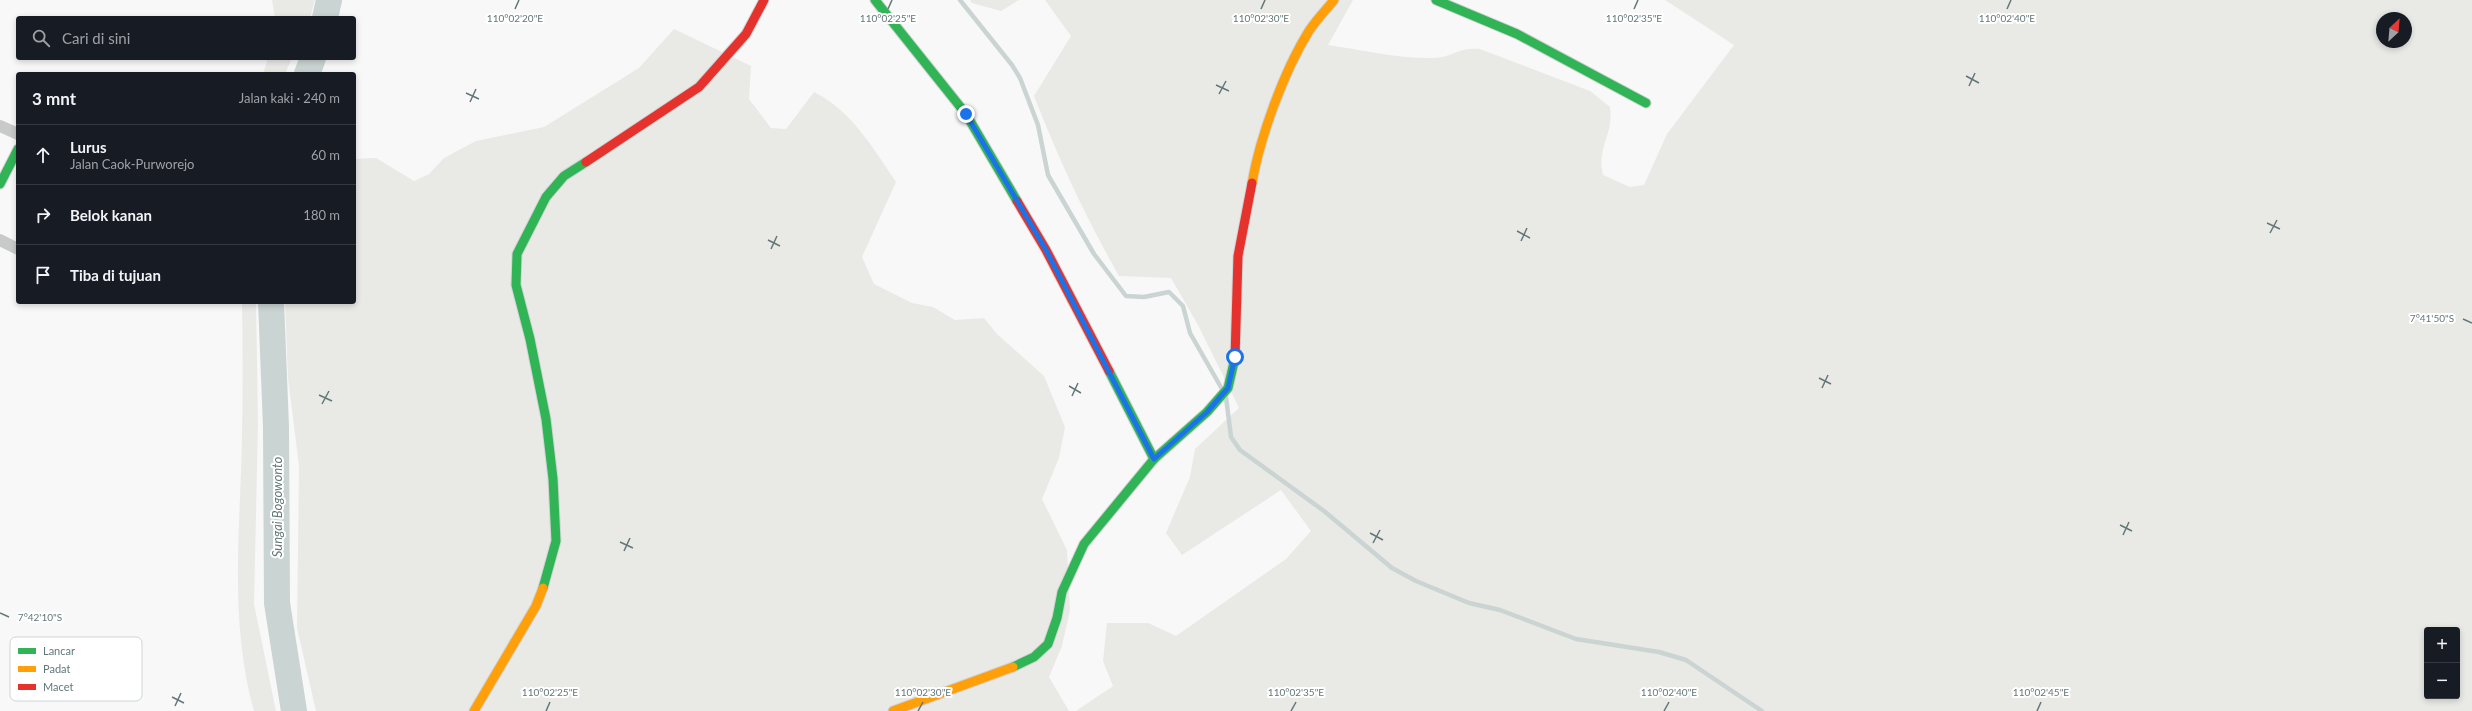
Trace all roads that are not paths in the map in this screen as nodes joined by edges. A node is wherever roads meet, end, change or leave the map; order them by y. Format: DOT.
graph roads {
  1 [pos="764,0"];
  2 [pos="875,0"];
  3 [pos="1334,0"];
  4 [pos="1436,0"];
  5 [pos="1646,103"];
  6 [pos="0,126"];
  7 [pos="16,133"];
  8 [pos="16,152"];
  9 [pos="0,184"];
  10 [pos="0,240"];
  11 [pos="16,248"];
  12 [pos="1154,459"];
  13 [pos="474,711"];
  14 [pos="893,711"];
  1 -- 13 [label="street"];
  2 -- 12 [label="street"];
  3 -- 12 [label="street"];
  4 -- 5 [label="street"];
  6 -- 7 [label="street"];
  8 -- 9 [label="street"];
  10 -- 11 [label="street"];
  12 -- 14 [label="street"];
}
